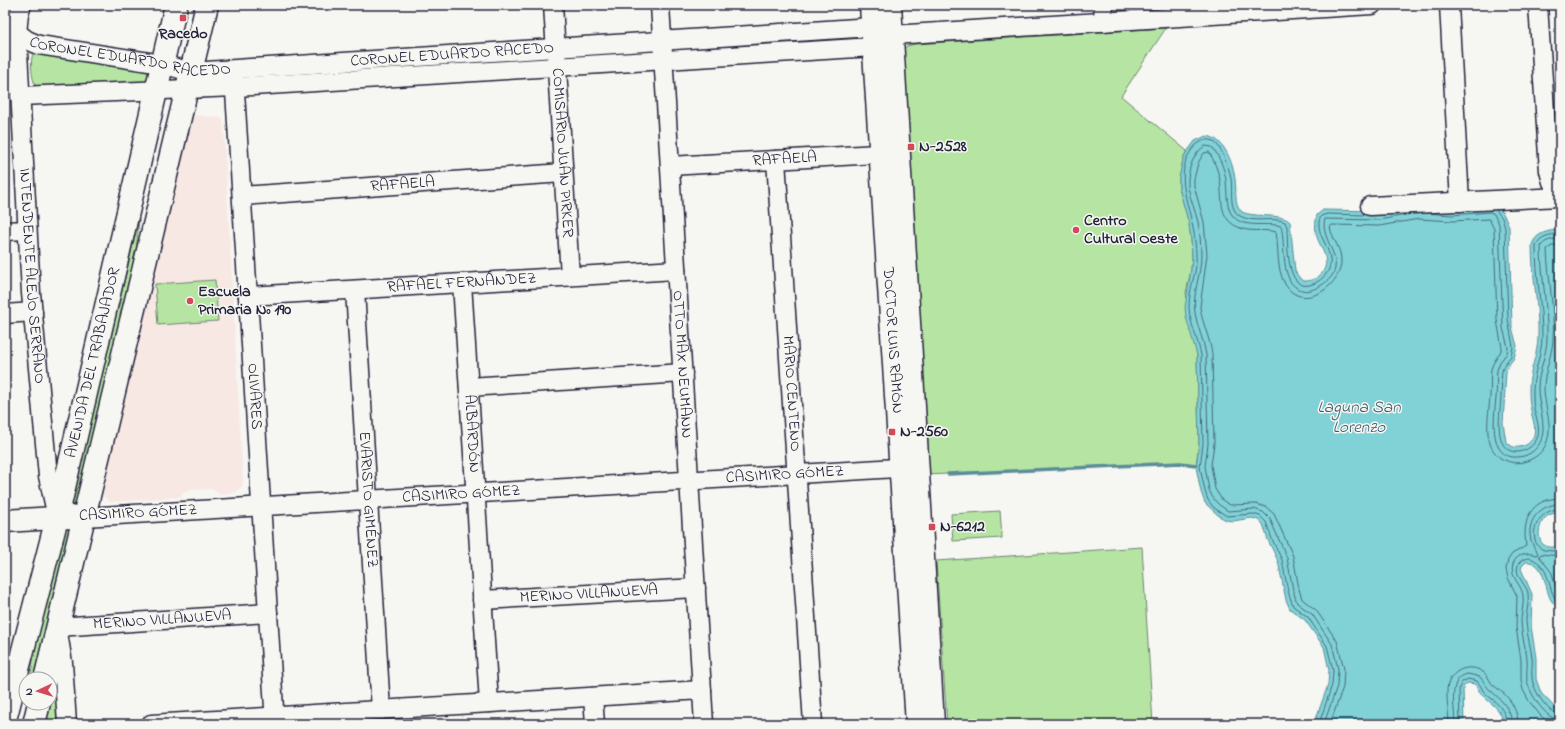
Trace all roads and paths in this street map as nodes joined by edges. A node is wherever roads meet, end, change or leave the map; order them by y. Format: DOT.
graph roads {
  1 [pos="22,5"];
  2 [pos="176,5"];
  3 [pos="207,5"];
  4 [pos="553,5"];
  5 [pos="660,5"];
  6 [pos="871,5"];
  7 [pos="890,5"];
  8 [pos="1372,5"];
  9 [pos="1449,5"];
  10 [pos="1538,5"];
  11 [pos="1210,10"];
  12 [pos="1103,13"];
  13 [pos="11,29"];
  14 [pos="892,35"];
  15 [pos="873,37"];
  16 [pos="662,41"];
  17 [pos="555,48"];
  18 [pos="663,60"];
  19 [pos="162,64"];
  20 [pos="557,67"];
  21 [pos="234,78"];
  22 [pos="189,81"];
  23 [pos="156,91"];
  24 [pos="20,96"];
  25 [pos="1553,117"];
  26 [pos="890,153"];
  27 [pos="776,160"];
  28 [pos="670,166"];
  29 [pos="563,173"];
  30 [pos="1560,193"];
  31 [pos="242,196"];
  32 [pos="1560,197"];
  33 [pos="1460,202"];
  34 [pos="1370,206"];
  35 [pos="27,230"];
  36 [pos="5,231"];
  37 [pos="676,270"];
  38 [pos="570,276"];
  39 [pos="462,283"];
  40 [pos="355,290"];
  41 [pos="248,296"];
  42 [pos="33,312"];
  43 [pos="5,314"];
  44 [pos="682,373"];
  45 [pos="469,387"];
  46 [pos="909,467"];
  47 [pos="796,474"];
  48 [pos="689,480"];
  49 [pos="476,493"];
  50 [pos="368,500"];
  51 [pos="261,506"];
  52 [pos="84,517"];
  53 [pos="58,518"];
  54 [pos="5,521"];
  55 [pos="696,588"];
  56 [pos="482,600"];
  57 [pos="268,613"];
  58 [pos="57,627"];
  59 [pos="47,671"];
  60 [pos="702,690"];
  61 [pos="593,697"];
  62 [pos="489,703"];
  63 [pos="381,710"];
  64 [pos="37,711"];
  65 [pos="5,720"];
  66 [pos="275,720"];
  67 [pos="34,724"];
  68 [pos="67,724"];
  69 [pos="162,724"];
  70 [pos="595,724"];
  71 [pos="704,724"];
  72 [pos="813,724"];
  73 [pos="917,724"];
  74 [pos="933,724"];
  1 -- 13 [label="street, INTENDENTE ALEJO SERRANO"];
  2 -- 19 [label="main road, AVENIDA DEL TRABAJADOR"];
  3 -- 22 [label="main road, AVENIDA DEL TRABAJADOR"];
  4 -- 17 [label="street, COMISARIO JUAN PIRKER"];
  5 -- 16 [label="street, OTTO MAX NEUMANN"];
  6 -- 15 [label="main road, DOCTOR LUIS RAMÓN"];
  7 -- 14 [label="main road, DOCTOR LUIS RAMÓN"];
  8 -- 11 [label="street, CORONEL EDUARDO RACEDO"];
  9 -- 33 [label="street"];
  10 -- 25 [label="street"];
  11 -- 12 [label="street, CORONEL EDUARDO RACEDO"];
  12 -- 14 [label="street, CORONEL EDUARDO RACEDO"];
  13 -- 19 [label="street, CORONEL EDUARDO RACEDO"];
  13 -- 24 [label="street, INTENDENTE ALEJO SERRANO"];
  14 -- 15 [label="street, CORONEL EDUARDO RACEDO"];
  14 -- 26 [label="main road, DOCTOR LUIS RAMÓN"];
  15 -- 16 [label="street, CORONEL EDUARDO RACEDO"];
  15 -- 18 [label="street, CORONEL EDUARDO RACEDO"];
  15 -- 26 [label="main road, DOCTOR LUIS RAMÓN"];
  16 -- 17 [label="street, CORONEL EDUARDO RACEDO"];
  16 -- 18 [label="street, OTTO MAX NEUMANN"];
  17 -- 20 [label="street, COMISARIO JUAN PIRKER"];
  17 -- 21 [label="street, CORONEL EDUARDO RACEDO"];
  18 -- 20 [label="street, CORONEL EDUARDO RACEDO"];
  18 -- 28 [label="street, OTTO MAX NEUMANN"];
  19 -- 22 [label="street, CORONEL EDUARDO RACEDO"];
  19 -- 23 [label="main road, AVENIDA DEL TRABAJADOR"];
  20 -- 21 [label="street, CORONEL EDUARDO RACEDO"];
  20 -- 29 [label="street, COMISARIO JUAN PIRKER"];
  21 -- 22 [label="street, CORONEL EDUARDO RACEDO"];
  21 -- 31 [label="street, OLIVARES"];
  22 -- 23 [label="street, CORONEL EDUARDO RACEDO"];
  22 -- 52 [label="main road, AVENIDA DEL TRABAJADOR"];
  23 -- 24 [label="street, CORONEL EDUARDO RACEDO"];
  23 -- 53 [label="main road, AVENIDA DEL TRABAJADOR"];
  24 -- 35 [label="street, INTENDENTE ALEJO SERRANO"];
  25 -- 30 [label="street"];
  26 -- 27 [label="street, RAFAELA"];
  26 -- 46 [label="main road, DOCTOR LUIS RAMÓN"];
  27 -- 28 [label="street, RAFAELA"];
  27 -- 47 [label="street, MARIO CENTENO"];
  28 -- 37 [label="street, OTTO MAX NEUMANN"];
  29 -- 31 [label="street, RAFAELA"];
  29 -- 38 [label="street, COMISARIO JUAN PIRKER"];
  31 -- 41 [label="street, OLIVARES"];
  32 -- 33 [label="street"];
  33 -- 34 [label="street"];
  35 -- 36 [label="street"];
  35 -- 42 [label="street, INTENDENTE ALEJO SERRANO"];
  37 -- 38 [label="street, RAFAEL FERNÁNDEZ"];
  37 -- 44 [label="street, OTTO MAX NEUMANN"];
  38 -- 39 [label="street, RAFAEL FERNÁNDEZ"];
  39 -- 40 [label="street, RAFAEL FERNÁNDEZ"];
  39 -- 45 [label="street, ALBARDÓN"];
  40 -- 41 [label="street, RAFAEL FERNÁNDEZ"];
  40 -- 50 [label="street, EVARISTO GIMÉNEZ"];
  41 -- 51 [label="street, OLIVARES"];
  42 -- 43 [label="street"];
  42 -- 53 [label="street, INTENDENTE ALEJO SERRANO"];
  44 -- 45 [label="street"];
  44 -- 48 [label="street, OTTO MAX NEUMANN"];
  45 -- 49 [label="street, ALBARDÓN"];
  46 -- 47 [label="street, CASIMIRO GÓMEZ"];
  46 -- 73 [label="main road, DOCTOR LUIS RAMÓN"];
  46 -- 74 [label="main road, DOCTOR LUIS RAMÓN"];
  47 -- 48 [label="street, CASIMIRO GÓMEZ"];
  47 -- 72 [label="street, MARIO CENTENO"];
  48 -- 49 [label="street, CASIMIRO GÓMEZ"];
  48 -- 55 [label="street, OTTO MAX NEUMANN"];
  49 -- 50 [label="street, CASIMIRO GÓMEZ"];
  49 -- 56 [label="street, ALBARDÓN"];
  50 -- 51 [label="street, CASIMIRO GÓMEZ"];
  50 -- 63 [label="street, EVARISTO GIMÉNEZ"];
  51 -- 52 [label="street, CASIMIRO GÓMEZ"];
  51 -- 57 [label="street, OLIVARES"];
  52 -- 53 [label="main road, CASIMIRO GÓMEZ"];
  52 -- 58 [label="main road, AVENIDA DEL TRABAJADOR"];
  53 -- 54 [label="main road, CASIMIRO GÓMEZ"];
  53 -- 65 [label="main road, AVENIDA DEL TRABAJADOR"];
  55 -- 56 [label="street, MERINO VILLANUEVA"];
  55 -- 60 [label="street, OTTO MAX NEUMANN"];
  56 -- 62 [label="street, ALBARDÓN"];
  57 -- 58 [label="street, MERINO VILLANUEVA"];
  57 -- 66 [label="street, OLIVARES"];
  58 -- 59 [label="main road, AVENIDA DEL TRABAJADOR"];
  58 -- 68 [label="street"];
  60 -- 61 [label="street"];
  60 -- 71 [label="street, OTTO MAX NEUMANN"];
  61 -- 62 [label="street"];
  61 -- 70 [label="street"];
  62 -- 63 [label="street"];
  63 -- 66 [label="street"];
  64 -- 67 [label="main road"];
  66 -- 69 [label="street"];
}
